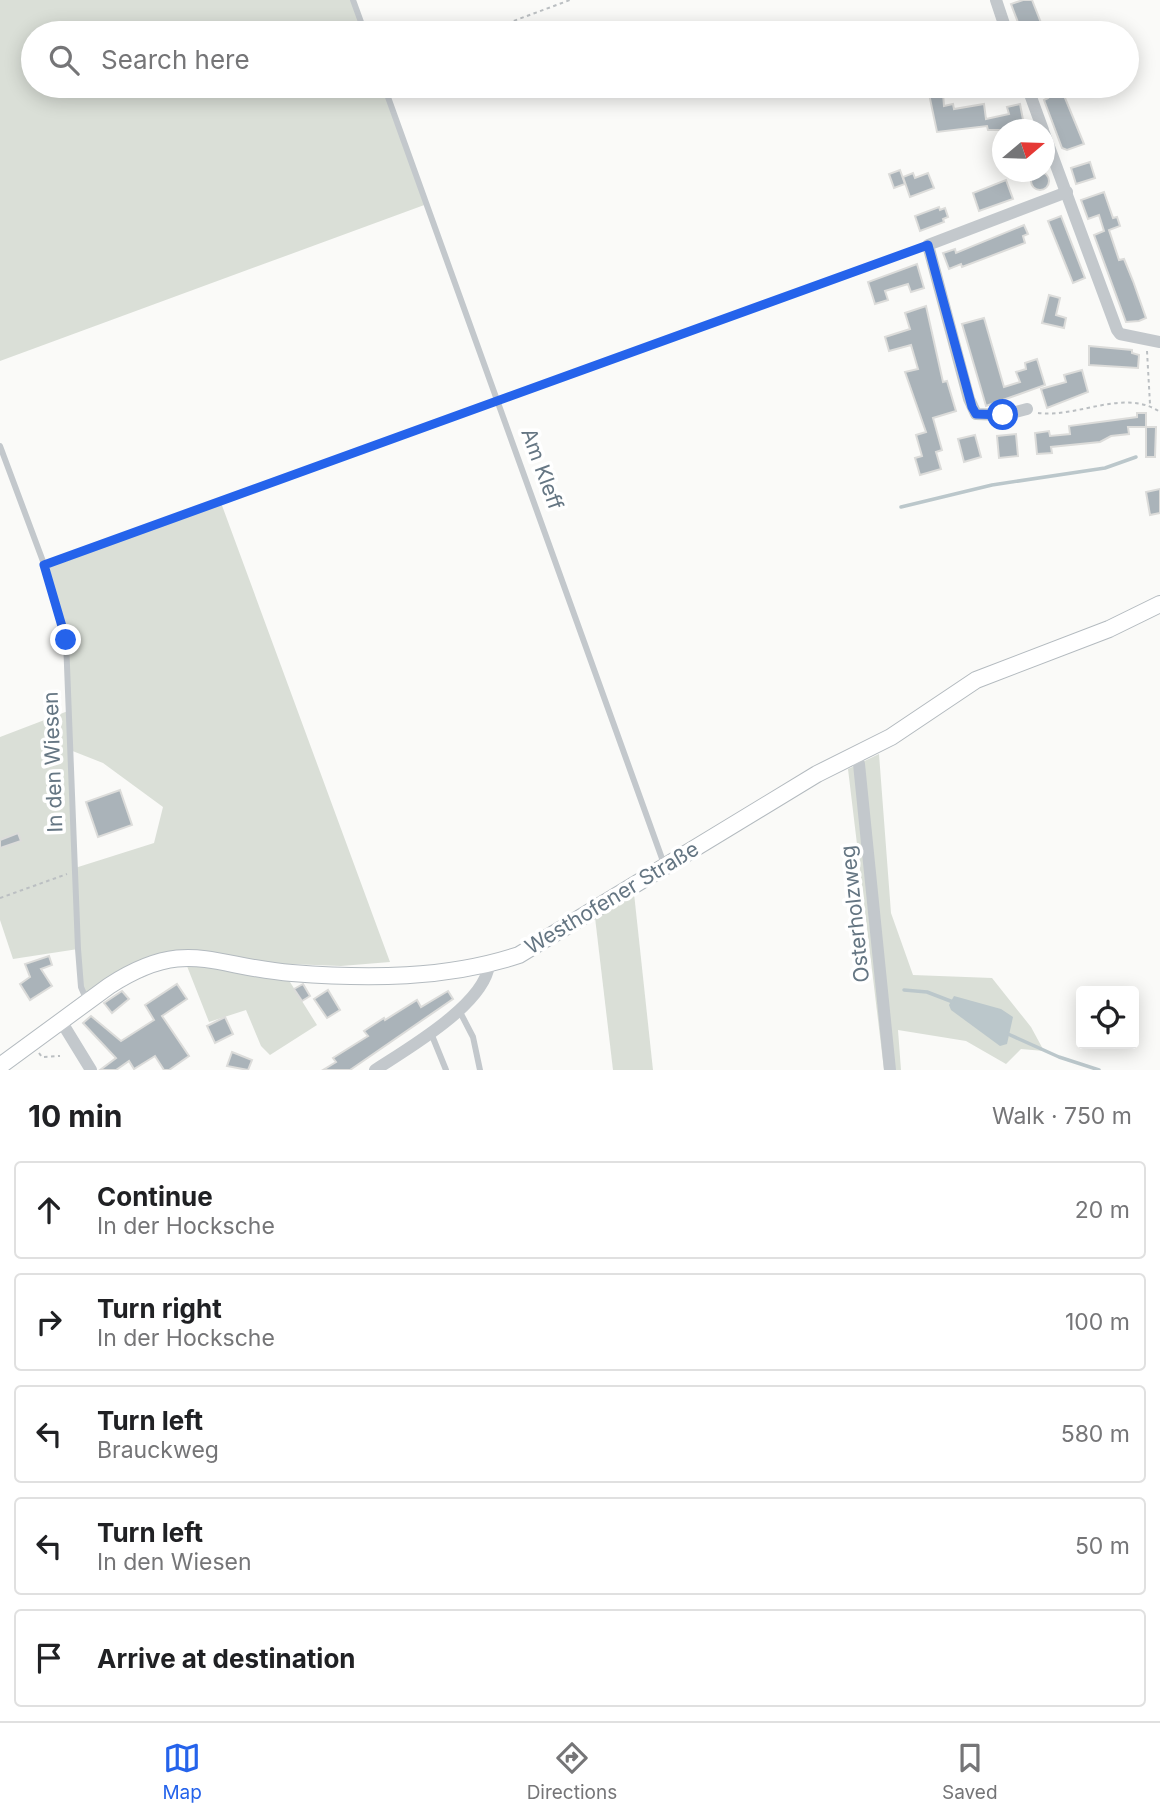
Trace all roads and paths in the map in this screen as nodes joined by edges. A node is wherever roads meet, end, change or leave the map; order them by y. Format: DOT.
graph roads {
  1 [pos="353,0"];
  2 [pos="570,0"];
  3 [pos="996,0"];
  4 [pos="361,21"];
  5 [pos="513,21"];
  6 [pos="1003,21"];
  7 [pos="388,98"];
  8 [pos="1032,98"];
  9 [pos="1039,119"];
  10 [pos="1055,160"];
  11 [pos="1067,192"];
  12 [pos="928,245"];
  13 [pos="843,275"];
  14 [pos="1154,341"];
  15 [pos="498,399"];
  16 [pos="1150,405"];
  17 [pos="1027,409"];
  18 [pos="1160,412"];
  19 [pos="0,446"];
  20 [pos="44,565"];
  21 [pos="1160,604"];
  22 [pos="855,755"];
  23 [pos="665,866"];
  24 [pos="75,871"];
  25 [pos="0,898"];
  26 [pos="489,965"];
  27 [pos="87,1001"];
  28 [pos="459,1010"];
  29 [pos="61,1021"];
  30 [pos="430,1031"];
  31 [pos="37,1049"];
  32 [pos="60,1056"];
  33 [pos="0,1066"];
  34 [pos="90,1070"];
  35 [pos="375,1070"];
  36 [pos="446,1070"];
  37 [pos="480,1070"];
  38 [pos="890,1070"];
  1 -- 4 [label="lane"];
  2 -- 5 [label="path"];
  3 -- 6 [label="street"];
  7 -- 15 [label="lane, Am Kleff"];
  8 -- 9 [label="street"];
  10 -- 11 [label="street"];
  11 -- 12 [label="street"];
  11 -- 14 [label="street"];
  12 -- 13 [label="lane"];
  12 -- 17 [label="street"];
  13 -- 15 [label="path"];
  14 -- 16 [label="path"];
  15 -- 20 [label="path"];
  15 -- 23 [label="lane, Am Kleff"];
  16 -- 17 [label="path"];
  16 -- 18 [label="path"];
  19 -- 20 [label="lane, In den Wiesen"];
  20 -- 24 [label="lane, In den Wiesen"];
  21 -- 22 [label="street, Westhofener Straße"];
  22 -- 23 [label="street, Westhofener Straße"];
  22 -- 38 [label="street, Osterholzweg"];
  23 -- 26 [label="street, Westhofener Straße"];
  24 -- 25 [label="path"];
  24 -- 27 [label="lane, In den Wiesen"];
  26 -- 27 [label="street, Westhofener Straße"];
  26 -- 28 [label="street"];
  27 -- 29 [label="street, Westhofener Straße"];
  28 -- 30 [label="street"];
  28 -- 37 [label="lane"];
  29 -- 33 [label="street, Westhofener Straße"];
  29 -- 34 [label="street"];
  30 -- 35 [label="street"];
  30 -- 36 [label="lane"];
  31 -- 32 [label="path"];
}
